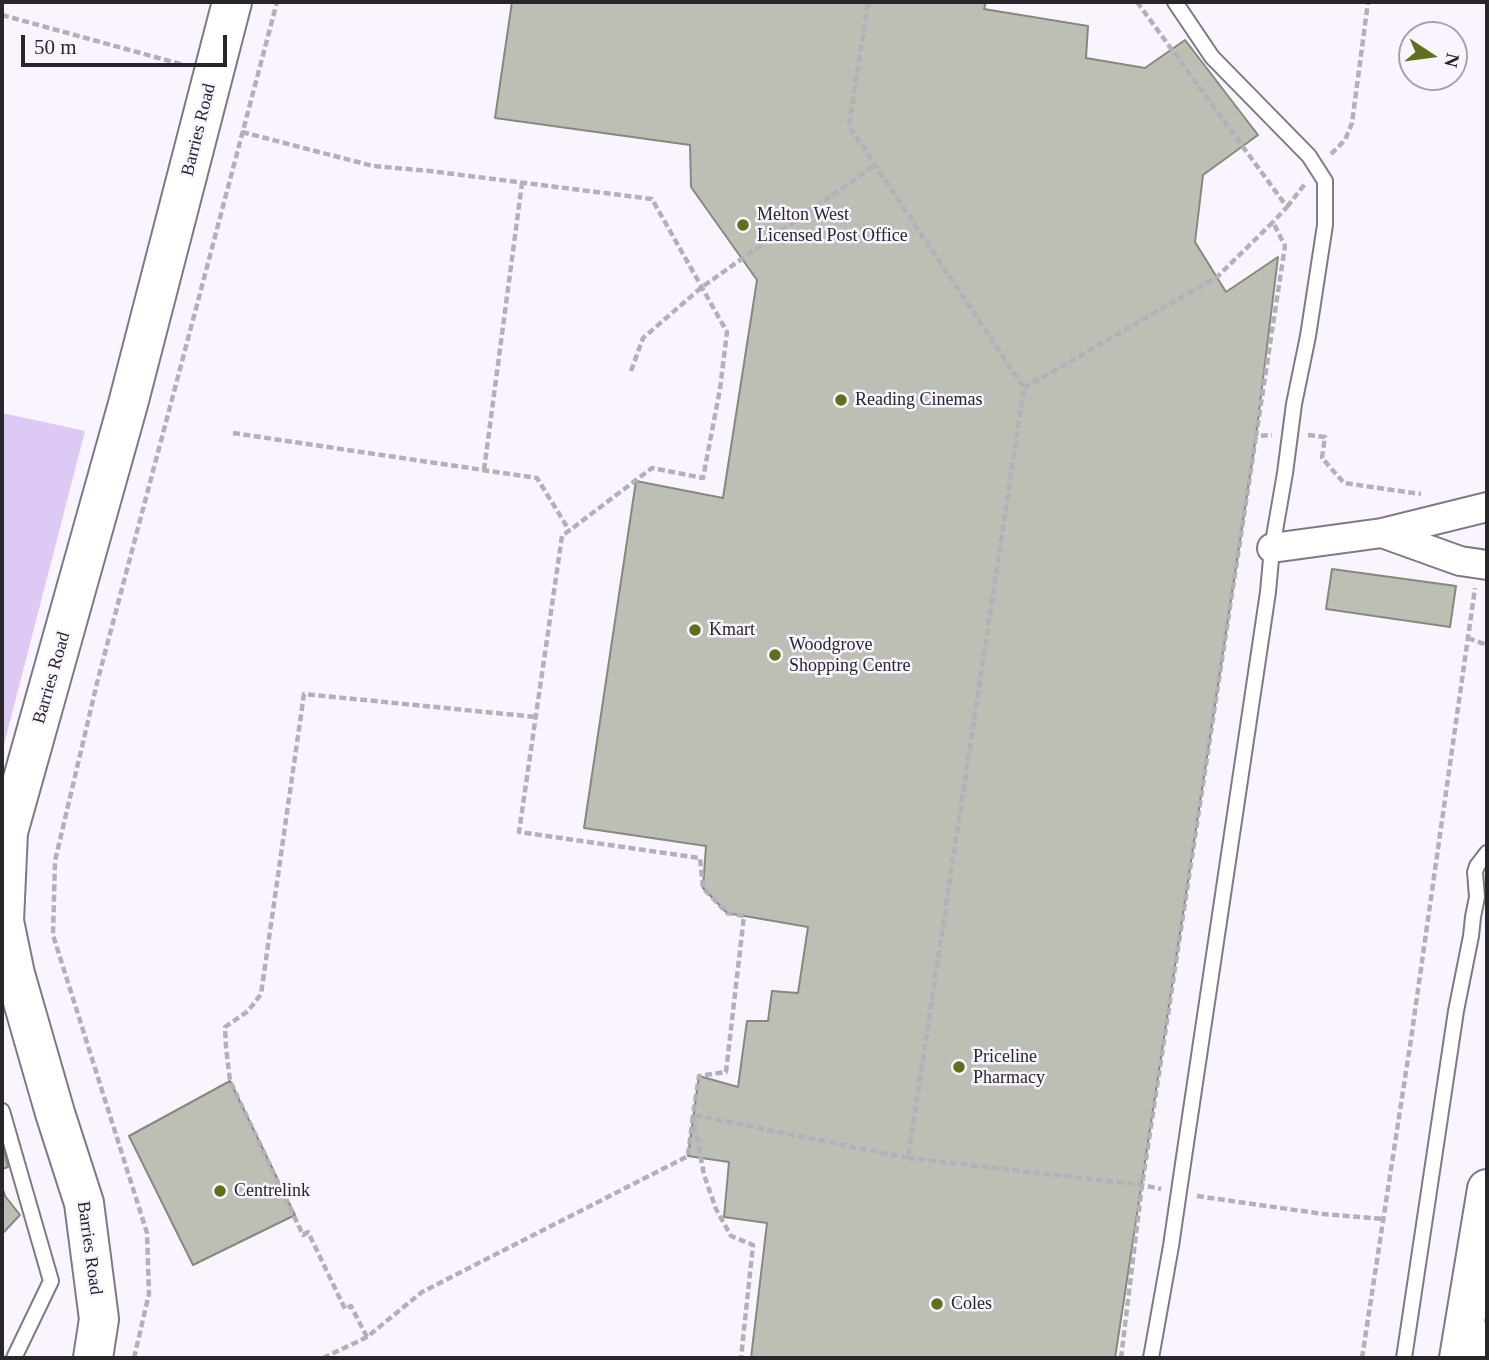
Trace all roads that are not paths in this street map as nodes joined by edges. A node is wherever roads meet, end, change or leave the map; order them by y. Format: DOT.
graph roads {
  1 [pos="232,2"];
  2 [pos="1175,2"];
  3 [pos="1487,508"];
  4 [pos="1382,533"];
  5 [pos="1272,548"];
  6 [pos="1483,564"];
  7 [pos="1487,853"];
  8 [pos="1482,893"];
  9 [pos="2,1111"];
  10 [pos="1487,1189"];
  11 [pos="1487,1328"];
  12 [pos="14,1358"];
  13 [pos="93,1358"];
  14 [pos="1151,1358"];
  15 [pos="1404,1358"];
  16 [pos="1459,1358"];
  17 [pos="1482,1358"];
  1 -- 13 [label="street, Barries Road"];
  2 -- 5 [label="lane"];
  3 -- 4 [label="street"];
  4 -- 5 [label="street"];
  4 -- 6 [label="street"];
  5 -- 14 [label="lane"];
  7 -- 8 [label="lane"];
  8 -- 15 [label="lane"];
  9 -- 12 [label="lane"];
  10 -- 16 [label="street"];
  11 -- 17 [label="lane"];
}
